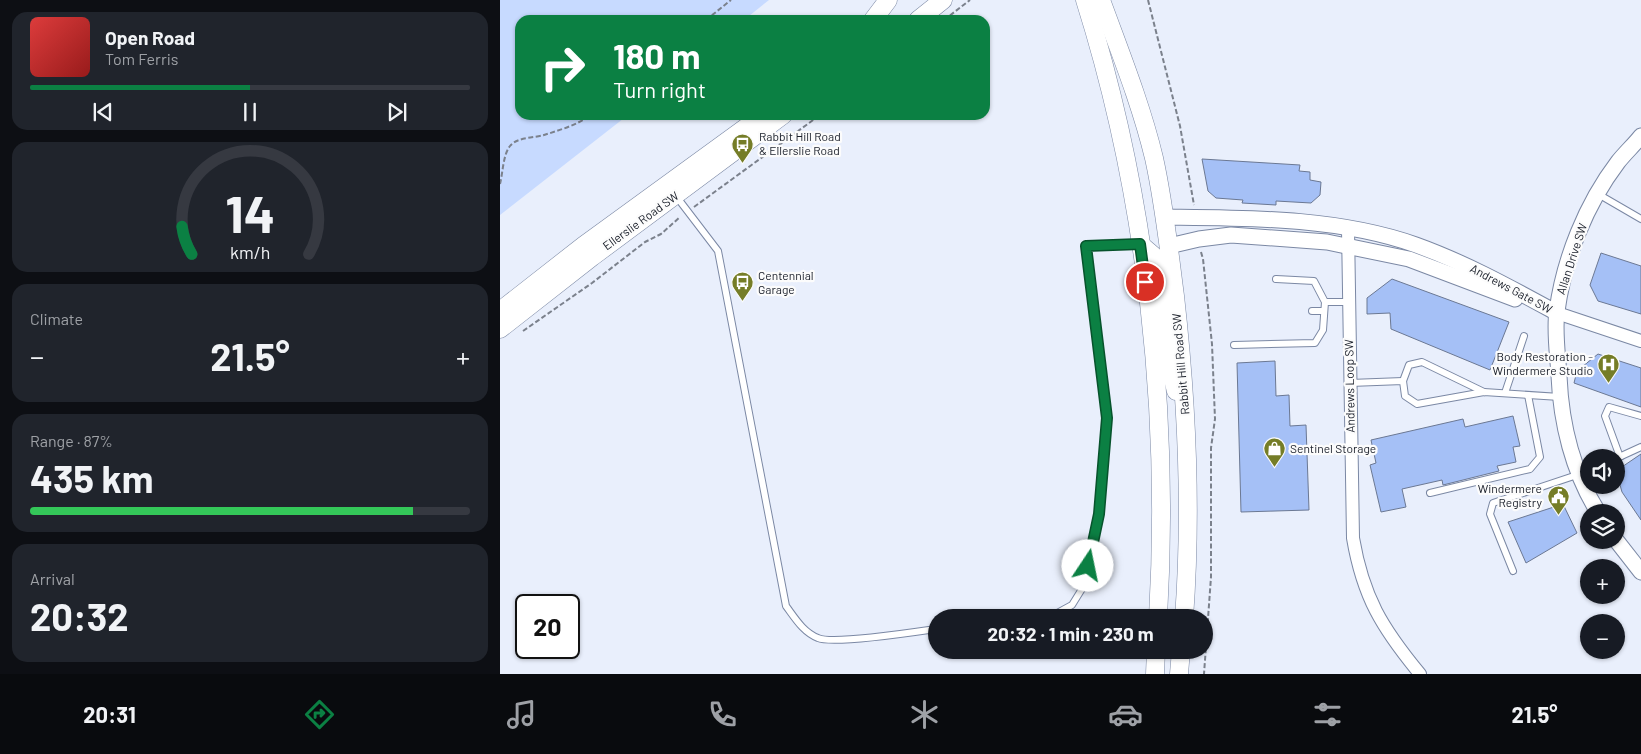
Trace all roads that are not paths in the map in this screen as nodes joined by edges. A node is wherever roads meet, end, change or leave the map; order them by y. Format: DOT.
graph roads {
  1 [pos="888,0"];
  2 [pos="943,0"];
  3 [pos="1073,0"];
  4 [pos="1085,0"];
  5 [pos="1101,0"];
  6 [pos="877,15"];
  7 [pos="924,15"];
  8 [pos="1093,28"];
  9 [pos="757,120"];
  10 [pos="777,120"];
  11 [pos="788,120"];
  12 [pos="1641,136"];
  13 [pos="742,147"];
  14 [pos="671,191"];
  15 [pos="1598,194"];
  16 [pos="1164,217"];
  17 [pos="1641,219"];
  18 [pos="1348,229"];
  19 [pos="1140,244"];
  20 [pos="1169,246"];
  21 [pos="1349,246"];
  22 [pos="1276,279"];
  23 [pos="1325,302"];
  24 [pos="1349,302"];
  25 [pos="500,311"];
  26 [pos="1312,311"];
  27 [pos="1324,311"];
  28 [pos="1557,313"];
  29 [pos="500,329"];
  30 [pos="1524,336"];
  31 [pos="1641,340"];
  32 [pos="1234,345"];
  33 [pos="1404,381"];
  34 [pos="1350,384"];
  35 [pos="1484,392"];
  36 [pos="1505,393"];
  37 [pos="1528,395"];
  38 [pos="1560,397"];
  39 [pos="1185,415"];
  40 [pos="1641,416"];
  41 [pos="1641,447"];
  42 [pos="1615,449"];
  43 [pos="1625,455"];
  44 [pos="1580,466"];
  45 [pos="1580,474"];
  46 [pos="1430,493"];
  47 [pos="1624,549"];
  48 [pos="1639,565"];
  49 [pos="1513,571"];
  50 [pos="1066,609"];
  51 [pos="1158,609"];
  52 [pos="1184,609"];
  53 [pos="928,630"];
  54 [pos="1156,659"];
  55 [pos="1180,659"];
  56 [pos="1155,674"];
  57 [pos="1179,674"];
  58 [pos="1420,674"];
  1 -- 6 [label="main road"];
  2 -- 7 [label="main road"];
  3 -- 8 [label="main road"];
  4 -- 8 [label="main road, Rabbit Hill Road SW"];
  5 -- 16 [label="main road, Rabbit Hill Road SW"];
  8 -- 19 [label="main road, Rabbit Hill Road SW"];
  9 -- 14 [label="main road, Ellerslie Road SW"];
  10 -- 13 [label="main road, Ellerslie Road SW"];
  11 -- 13 [label="main road"];
  12 -- 15 [label="street, Allan Drive SW"];
  13 -- 14 [label="main road, Ellerslie Road SW"];
  14 -- 25 [label="main road, Ellerslie Road SW"];
  14 -- 29 [label="main road, Ellerslie Road SW"];
  14 -- 53 [label="lane"];
  15 -- 17 [label="lane"];
  15 -- 28 [label="street, Allan Drive SW"];
  16 -- 18 [label="street, Andrews Gate SW"];
  16 -- 20 [label="main road, Rabbit Hill Road SW"];
  18 -- 21 [label="street, Andrews Loop SW"];
  18 -- 28 [label="street, Andrews Gate SW"];
  19 -- 39 [label="main road"];
  19 -- 50 [label="lane"];
  19 -- 51 [label="main road, Rabbit Hill Road SW"];
  20 -- 21 [label="street, Andrews Gate SW"];
  20 -- 39 [label="main road, Rabbit Hill Road SW"];
  21 -- 24 [label="street, Andrews Loop SW"];
  21 -- 28 [label="street, Andrews Gate SW"];
  22 -- 23 [label="lane"];
  23 -- 24 [label="lane"];
  23 -- 27 [label="lane"];
  24 -- 34 [label="street, Andrews Loop SW"];
  26 -- 27 [label="lane"];
  27 -- 32 [label="lane"];
  28 -- 31 [label="street"];
  28 -- 38 [label="street, Allan Drive SW"];
  30 -- 36 [label="lane"];
  33 -- 34 [label="lane"];
  33 -- 35 [label="lane"];
  33 -- 35 [label="lane"];
  34 -- 58 [label="street, Andrews Loop SW"];
  35 -- 36 [label="lane"];
  36 -- 37 [label="lane"];
  37 -- 38 [label="lane"];
  37 -- 46 [label="lane"];
  38 -- 44 [label="street, Allan Drive SW"];
  39 -- 52 [label="main road, Rabbit Hill Road SW"];
  40 -- 42 [label="lane"];
  41 -- 43 [label="lane"];
  45 -- 49 [label="lane"];
  47 -- 48 [label="street"];
  54 -- 56 [label="main road"];
  55 -- 57 [label="main road"];
}
